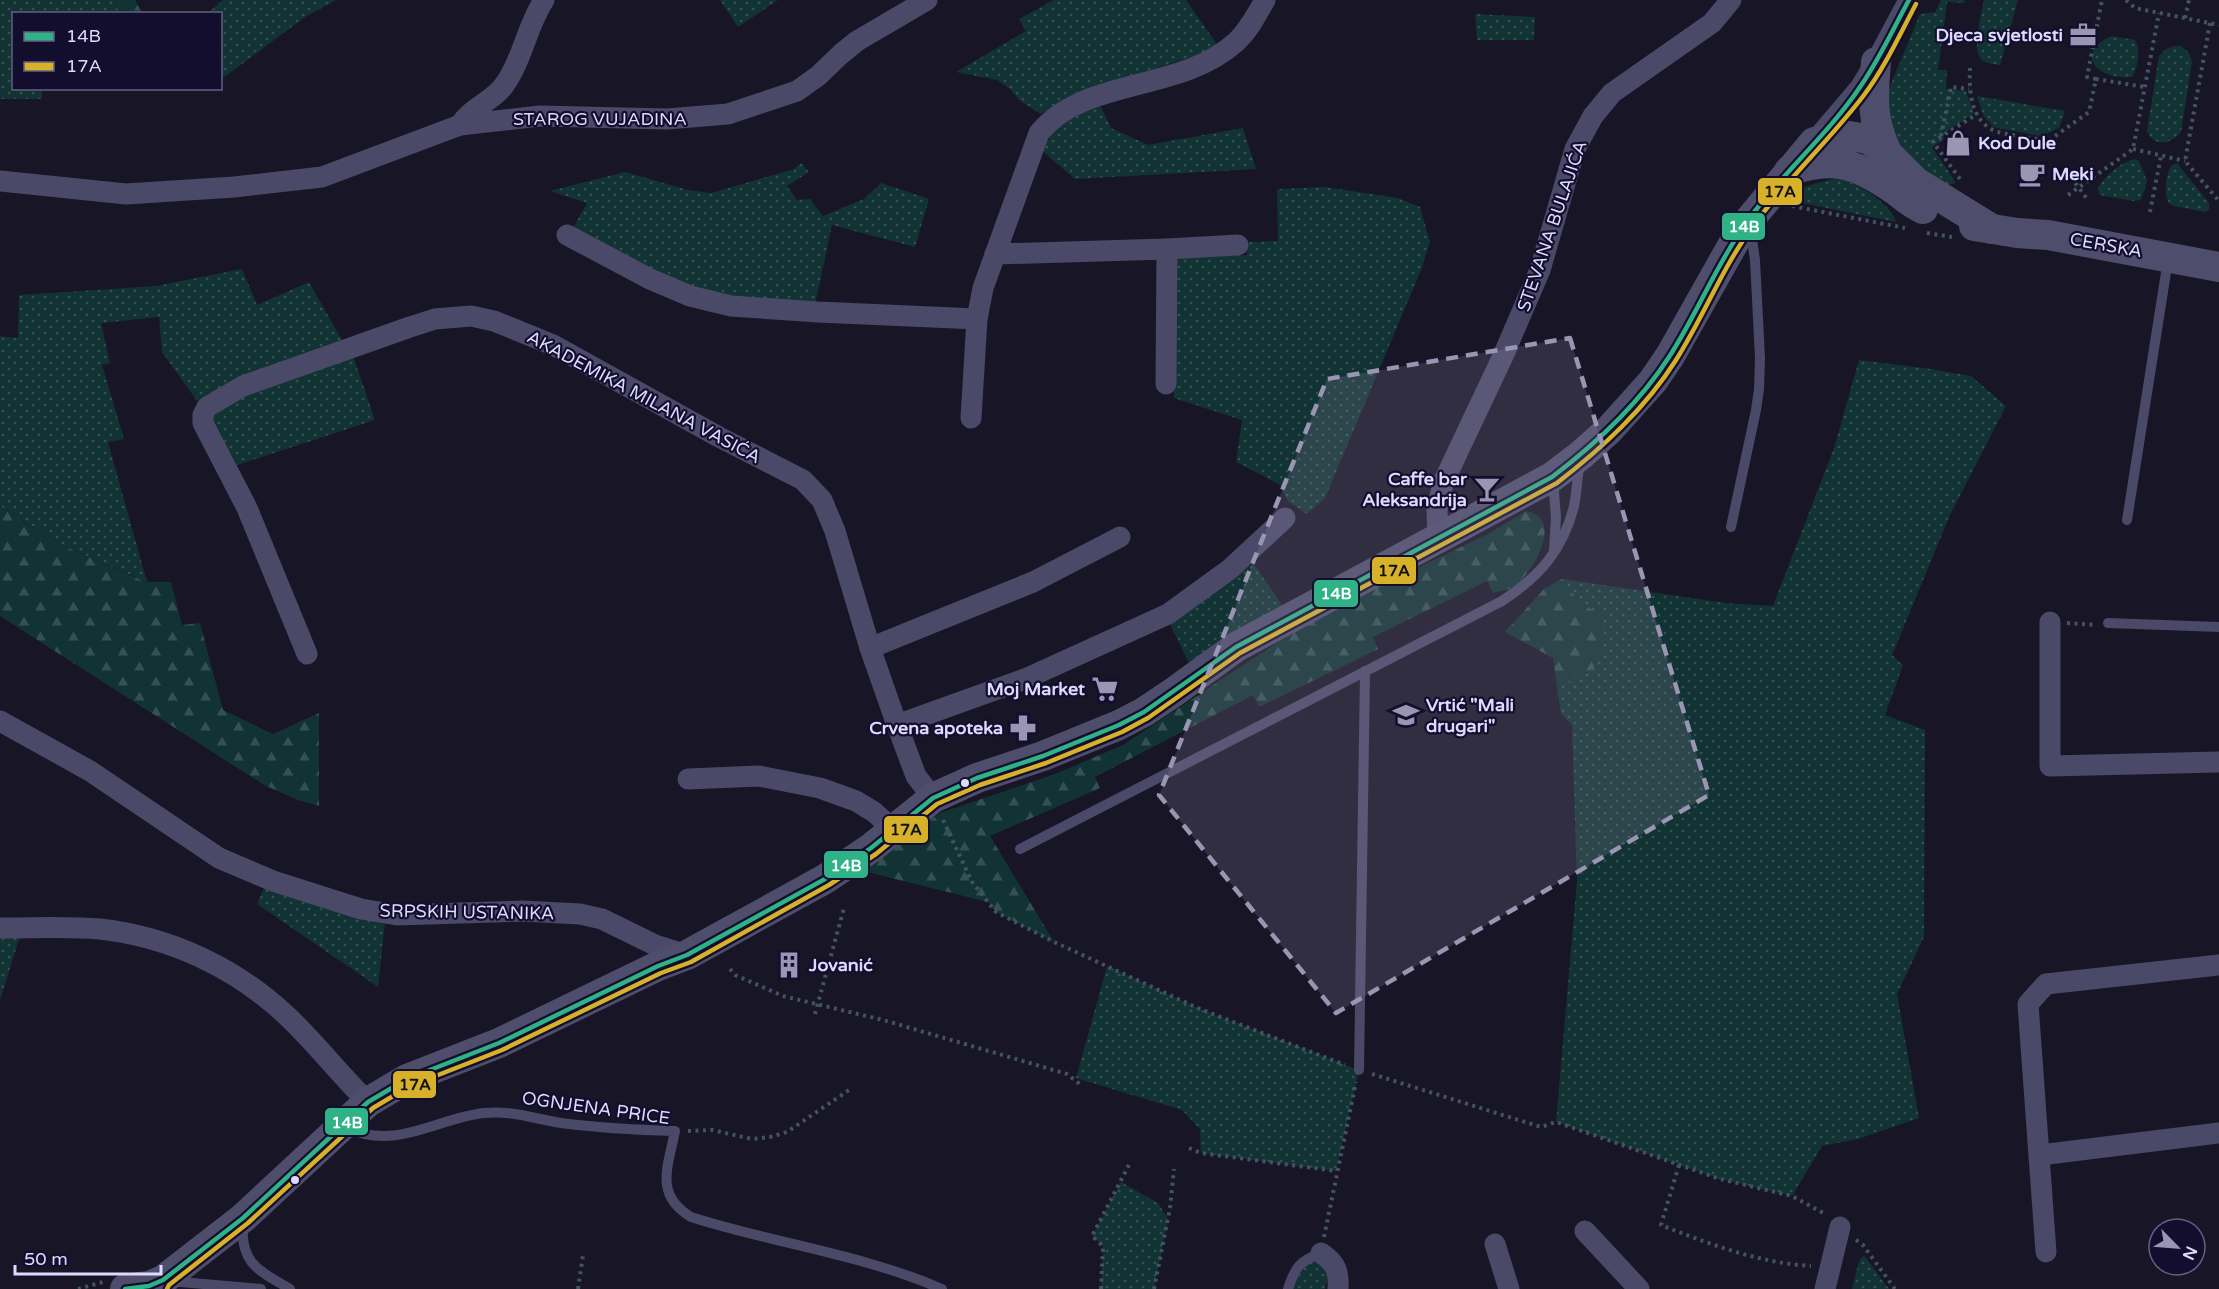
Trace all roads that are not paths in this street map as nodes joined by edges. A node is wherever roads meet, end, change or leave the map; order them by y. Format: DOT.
graph roads {
  1 [pos="544,0"];
  2 [pos="927,0"];
  3 [pos="1265,0"];
  4 [pos="1731,0"];
  5 [pos="1909,0"];
  6 [pos="1876,62"];
  7 [pos="460,125"];
  8 [pos="1814,142"];
  9 [pos="1888,154"];
  10 [pos="1790,171"];
  11 [pos="0,181"];
  12 [pos="1748,220"];
  13 [pos="1992,229"];
  14 [pos="567,235"];
  15 [pos="1238,245"];
  16 [pos="1167,249"];
  17 [pos="995,254"];
  18 [pos="2169,257"];
  19 [pos="2219,267"];
  20 [pos="977,319"];
  21 [pos="1166,384"];
  22 [pos="971,418"];
  23 [pos="1581,455"];
  24 [pos="1552,477"];
  25 [pos="1285,518"];
  26 [pos="2127,520"];
  27 [pos="1731,527"];
  28 [pos="1120,537"];
  29 [pos="1438,538"];
  30 [pos="1554,554"];
  31 [pos="2050,622"];
  32 [pos="2108,623"];
  33 [pos="2219,627"];
  34 [pos="870,648"];
  35 [pos="308,654"];
  36 [pos="1365,671"];
  37 [pos="0,721"];
  38 [pos="897,725"];
  39 [pos="2219,762"];
  40 [pos="688,779"];
  41 [pos="933,798"];
  42 [pos="894,830"];
  43 [pos="1020,849"];
  44 [pos="0,928"];
  45 [pos="687,955"];
  46 [pos="2219,965"];
  47 [pos="1359,1070"];
  48 [pos="368,1102"];
  49 [pos="344,1125"];
  50 [pos="2219,1133"];
  51 [pos="2040,1155"];
  52 [pos="243,1218"];
  53 [pos="1840,1227"];
  54 [pos="1585,1231"];
  55 [pos="1495,1244"];
  56 [pos="2046,1252"];
  57 [pos="1321,1253"];
  58 [pos="161,1285"];
  59 [pos="125,1289"];
  60 [pos="261,1289"];
  61 [pos="290,1289"];
  62 [pos="942,1289"];
  63 [pos="1288,1289"];
  64 [pos="1338,1289"];
  65 [pos="1509,1289"];
  66 [pos="1639,1289"];
  67 [pos="1825,1289"];
  1 -- 7 [label="street"];
  2 -- 7 [label="street, STAROG VUJADINA"];
  3 -- 17 [label="street"];
  4 -- 29 [label="street, STEVANA BULAJIĆA"];
  5 -- 6 [label="street"];
  6 -- 8 [label="street"];
  6 -- 9 [label="street"];
  7 -- 11 [label="street, STAROG VUJADINA"];
  8 -- 9 [label="street, CERSKA"];
  8 -- 10 [label="street"];
  9 -- 13 [label="street, CERSKA"];
  10 -- 12 [label="street"];
  10 -- 13 [label="street, CERSKA"];
  12 -- 23 [label="street"];
  12 -- 27 [label="lane"];
  13 -- 18 [label="street, CERSKA"];
  14 -- 20 [label="street"];
  15 -- 16 [label="street"];
  16 -- 17 [label="street"];
  16 -- 21 [label="street"];
  17 -- 20 [label="street"];
  18 -- 19 [label="street, CERSKA"];
  18 -- 26 [label="lane"];
  20 -- 22 [label="street"];
  23 -- 24 [label="street"];
  23 -- 30 [label="lane"];
  24 -- 29 [label="street"];
  24 -- 30 [label="lane"];
  25 -- 38 [label="street"];
  28 -- 34 [label="street"];
  29 -- 41 [label="street"];
  30 -- 36 [label="lane"];
  31 -- 39 [label="street"];
  32 -- 33 [label="lane"];
  34 -- 35 [label="street, AKADEMIKA MILANA VASIĆA"];
  34 -- 38 [label="street, AKADEMIKA MILANA VASIĆA"];
  36 -- 43 [label="lane"];
  36 -- 47 [label="lane"];
  37 -- 45 [label="street, SRPSKIH USTANIKA"];
  38 -- 41 [label="street, AKADEMIKA MILANA VASIĆA"];
  40 -- 42 [label="street"];
  41 -- 42 [label="street"];
  42 -- 45 [label="street"];
  44 -- 48 [label="street"];
  45 -- 48 [label="street"];
  46 -- 51 [label="street"];
  48 -- 49 [label="street"];
  49 -- 52 [label="street"];
  49 -- 62 [label="lane, OGNJENA PRICE"];
  50 -- 51 [label="street"];
  51 -- 56 [label="street"];
  52 -- 58 [label="street"];
  52 -- 61 [label="lane"];
  53 -- 67 [label="street"];
  54 -- 66 [label="street"];
  55 -- 65 [label="street"];
  57 -- 63 [label="lane"];
  57 -- 64 [label="street"];
  58 -- 59 [label="street"];
  58 -- 60 [label="lane"];
}
